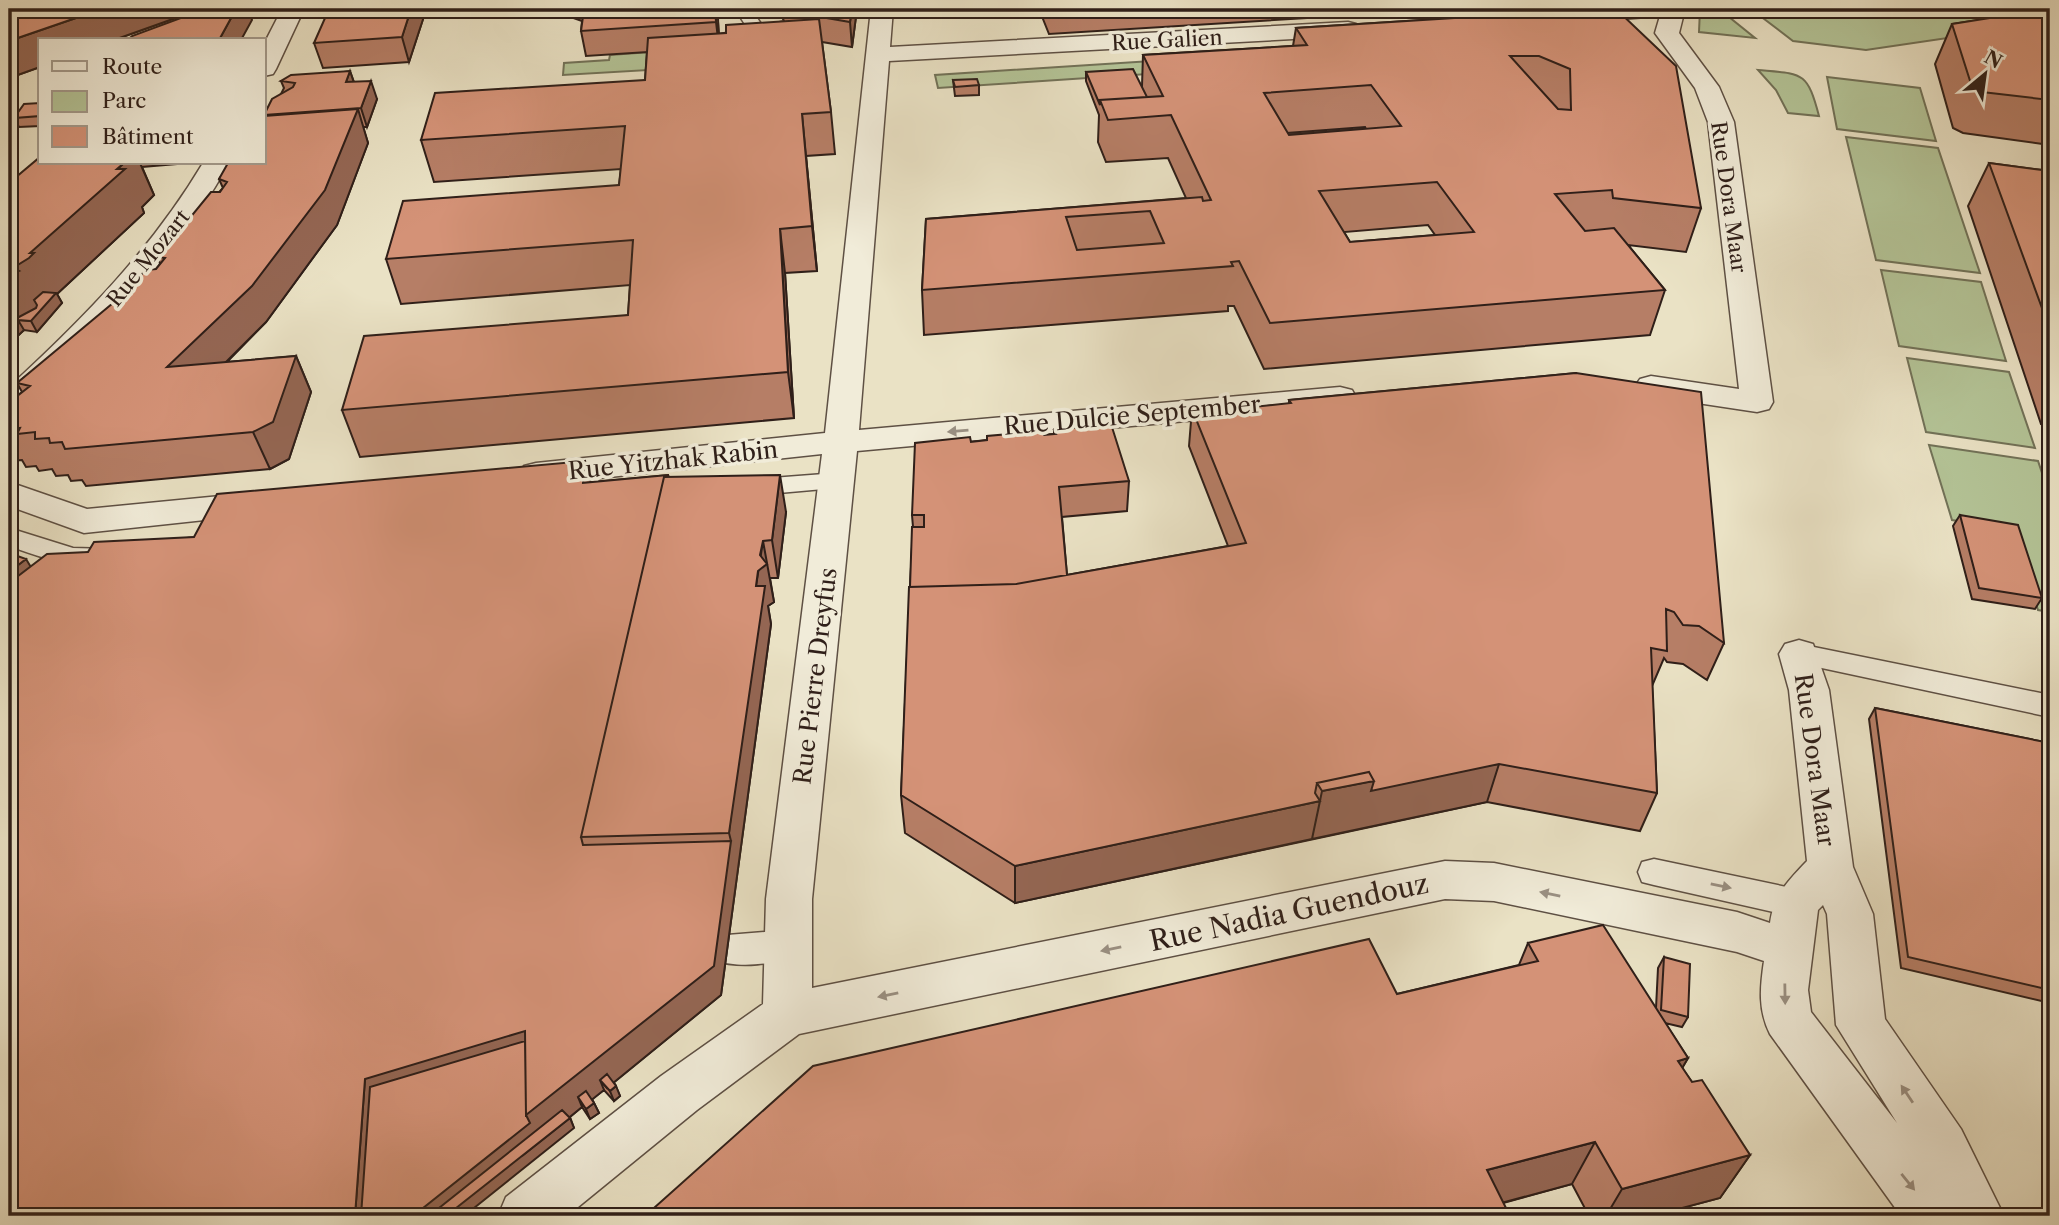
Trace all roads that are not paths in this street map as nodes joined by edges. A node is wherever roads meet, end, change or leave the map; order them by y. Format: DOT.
graph roads {
  1 [pos="293,9"];
  2 [pos="743,9"];
  3 [pos="882,9"];
  4 [pos="1668,9"];
  5 [pos="1674,9"];
  6 [pos="1540,18"];
  7 [pos="1375,27"];
  8 [pos="792,47"];
  9 [pos="876,55"];
  10 [pos="266,65"];
  11 [pos="215,164"];
  12 [pos="1615,381"];
  13 [pos="1370,394"];
  14 [pos="9,404"];
  15 [pos="841,442"];
  16 [pos="510,477"];
  17 [pos="837,481"];
  18 [pos="715,490"];
  19 [pos="9,493"];
  20 [pos="290,500"];
  21 [pos="9,537"];
  22 [pos="126,553"];
  23 [pos="1799,654"];
  24 [pos="2050,706"];
  25 [pos="1830,867"];
  26 [pos="1654,872"];
  27 [pos="1796,903"];
  28 [pos="788,945"];
  29 [pos="727,950"];
  30 [pos="1790,950"];
  31 [pos="787,1015"];
  32 [pos="525,1216"];
  33 [pos="1930,1216"];
  34 [pos="1977,1216"];
  1 -- 10 [label="street"];
  2 -- 8 [label="lane"];
  3 -- 9 [label="street, Rue Pierre Dreyfus"];
  4 -- 6 [label="street"];
  5 -- 12 [label="street, Rue Dora Maar"];
  7 -- 9 [label="street, Rue Galien"];
  9 -- 15 [label="street, Rue Pierre Dreyfus"];
  11 -- 14 [label="street, Rue Mozart"];
  13 -- 15 [label="street, Rue Dulcie September, one-way"];
  15 -- 16 [label="street, Rue Yitzhak Rabin"];
  15 -- 17 [label="street, Rue Pierre Dreyfus"];
  17 -- 18 [label="lane"];
  17 -- 28 [label="street, Rue Pierre Dreyfus"];
  19 -- 20 [label="street"];
  21 -- 22 [label="lane"];
  23 -- 24 [label="lane"];
  23 -- 25 [label="street, Rue Dora Maar"];
  25 -- 27 [label="street, Rue Dora Maar"];
  34 -- 25 [label="street, Rue Dora Maar, one-way"];
  26 -- 27 [label="lane, one-way"];
  27 -- 30 [label="street"];
  28 -- 29 [label="lane"];
  28 -- 31 [label="street, Rue Pierre Dreyfus"];
  30 -- 31 [label="street, Rue Nadia Guendouz, one-way"];
  30 -- 33 [label="street, one-way"];
  31 -- 32 [label="street"];
}
